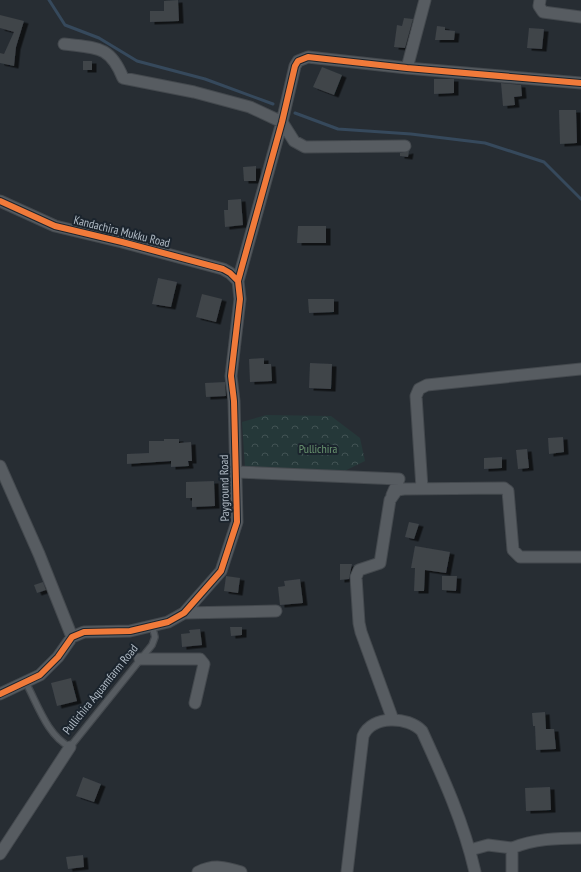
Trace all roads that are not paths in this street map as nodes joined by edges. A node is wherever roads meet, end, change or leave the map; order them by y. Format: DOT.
graph roads {
  1 [pos="425,0"];
  2 [pos="540,0"];
  3 [pos="581,18"];
  4 [pos="64,44"];
  5 [pos="407,68"];
  6 [pos="581,83"];
  7 [pos="282,122"];
  8 [pos="405,146"];
  9 [pos="0,201"];
  10 [pos="238,281"];
  11 [pos="581,369"];
  12 [pos="0,466"];
  13 [pos="236,472"];
  14 [pos="422,488"];
  15 [pos="392,495"];
  16 [pos="581,556"];
  17 [pos="276,611"];
  18 [pos="184,613"];
  19 [pos="152,625"];
  20 [pos="72,637"];
  21 [pos="140,659"];
  22 [pos="26,683"];
  23 [pos="0,694"];
  24 [pos="195,703"];
  25 [pos="393,720"];
  26 [pos="70,747"];
  27 [pos="581,838"];
  28 [pos="512,848"];
  29 [pos="470,850"];
  30 [pos="0,854"];
  31 [pos="198,872"];
  32 [pos="241,872"];
  33 [pos="347,872"];
  34 [pos="475,872"];
  35 [pos="512,872"];
  1 -- 5 [label="street"];
  2 -- 3 [label="street"];
  4 -- 7 [label="street"];
  5 -- 6 [label="street"];
  5 -- 7 [label="street"];
  7 -- 8 [label="street"];
  7 -- 10 [label="street"];
  9 -- 10 [label="street, Kandachira Mukku Road"];
  10 -- 13 [label="street, Payground Road"];
  11 -- 14 [label="street"];
  12 -- 20 [label="street"];
  13 -- 15 [label="street"];
  13 -- 18 [label="street, Payground Road"];
  14 -- 15 [label="street"];
  14 -- 16 [label="street"];
  15 -- 25 [label="street"];
  17 -- 18 [label="street"];
  18 -- 19 [label="street, Payground Road"];
  19 -- 20 [label="street, Payground Road"];
  19 -- 21 [label="lane, Pullichira Aquamfarm Road"];
  20 -- 22 [label="street"];
  21 -- 24 [label="street"];
  21 -- 26 [label="lane, Pullichira Aquamfarm Road"];
  22 -- 23 [label="street"];
  22 -- 26 [label="lane, Pullichira Aquamfarm Road"];
  25 -- 29 [label="street"];
  25 -- 33 [label="street"];
  26 -- 30 [label="street, Pullichira Aquamfarm Road"];
  27 -- 28 [label="street"];
  28 -- 29 [label="street"];
  28 -- 35 [label="street"];
  29 -- 34 [label="street"];
  31 -- 32 [label="street"];
}
